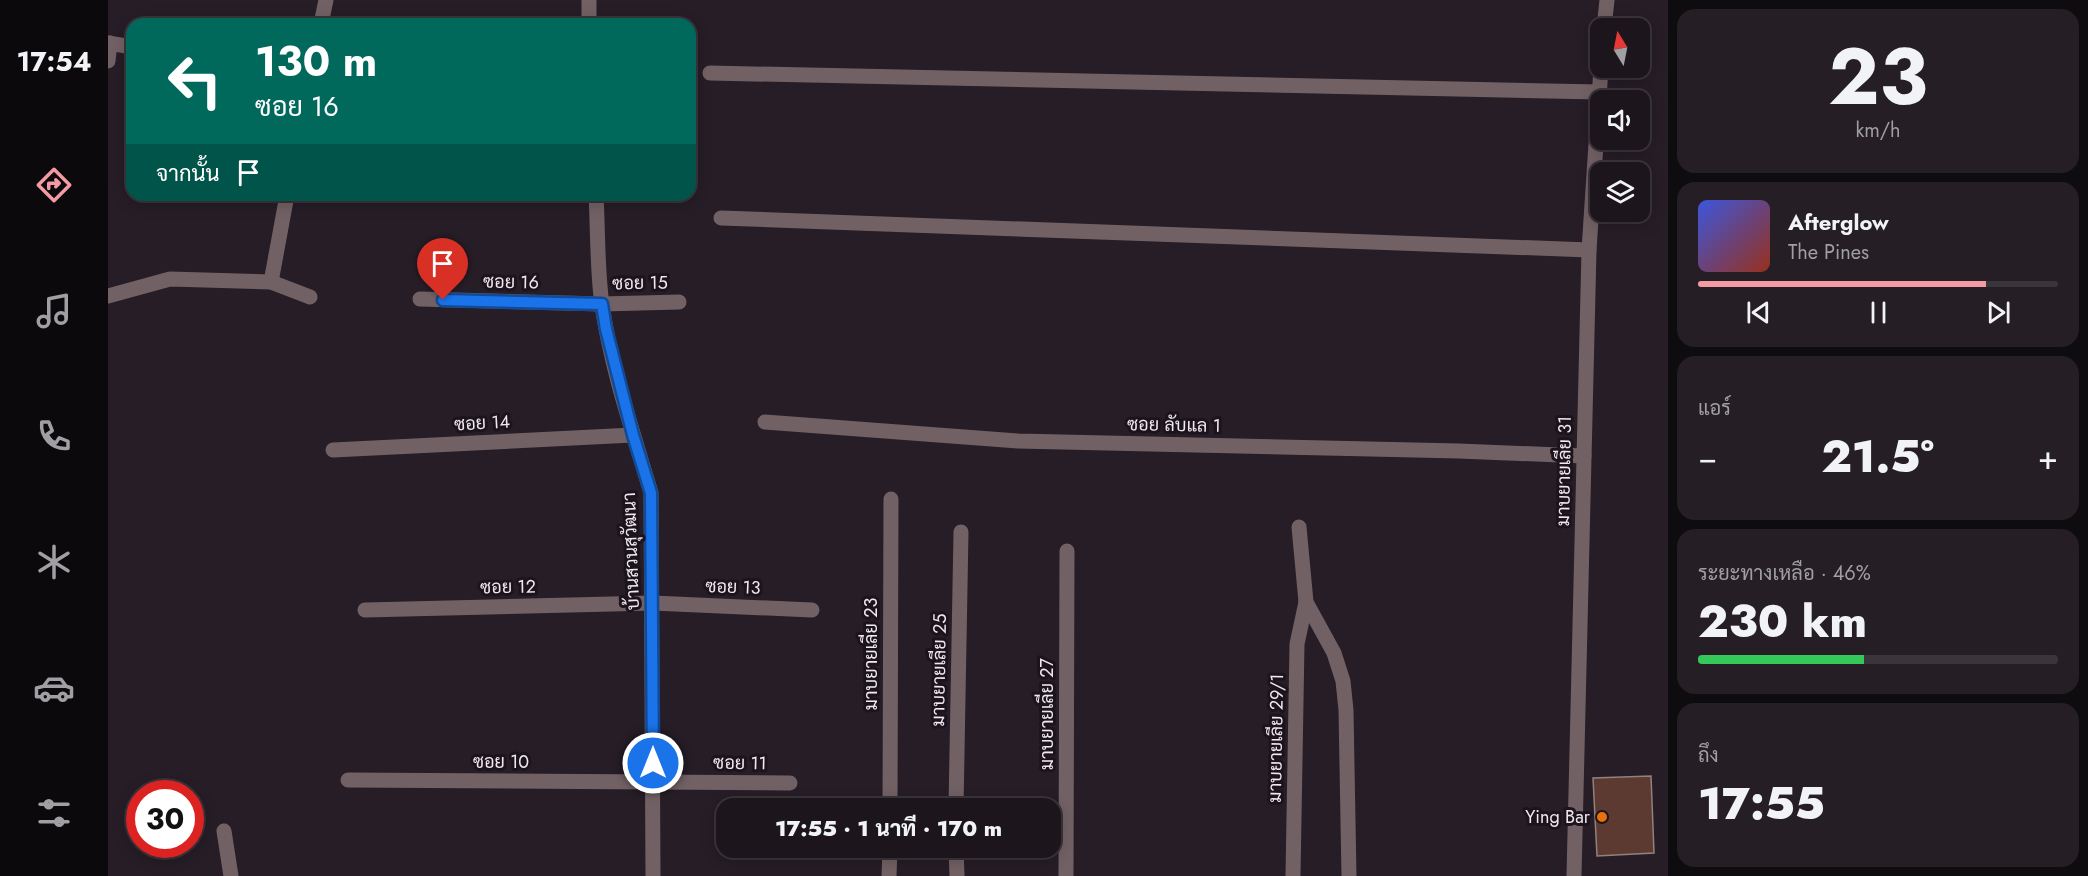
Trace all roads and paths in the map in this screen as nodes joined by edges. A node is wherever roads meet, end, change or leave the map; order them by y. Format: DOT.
graph roads {
  1 [pos="326,0"];
  2 [pos="589,0"];
  3 [pos="1607,0"];
  4 [pos="322,18"];
  5 [pos="589,18"];
  6 [pos="1605,18"];
  7 [pos="109,43"];
  8 [pos="126,45"];
  9 [pos="108,61"];
  10 [pos="710,73"];
  11 [pos="1590,92"];
  12 [pos="1595,150"];
  13 [pos="286,201"];
  14 [pos="596,201"];
  15 [pos="721,218"];
  16 [pos="1589,250"];
  17 [pos="270,282"];
  18 [pos="108,296"];
  19 [pos="310,297"];
  20 [pos="420,299"];
  21 [pos="679,302"];
  22 [pos="602,304"];
  23 [pos="765,422"];
  24 [pos="633,435"];
  25 [pos="333,450"];
  26 [pos="1584,456"];
  27 [pos="891,499"];
  28 [pos="1299,527"];
  29 [pos="961,532"];
  30 [pos="1067,551"];
  31 [pos="1306,602"];
  32 [pos="653,603"];
  33 [pos="365,610"];
  34 [pos="812,610"];
  35 [pos="348,780"];
  36 [pos="653,782"];
  37 [pos="790,783"];
  38 [pos="890,798"];
  39 [pos="956,798"];
  40 [pos="224,831"];
  41 [pos="890,858"];
  42 [pos="956,858"];
  43 [pos="231,876"];
  44 [pos="653,876"];
  45 [pos="889,876"];
  46 [pos="957,876"];
  47 [pos="1066,876"];
  48 [pos="1293,876"];
  49 [pos="1349,876"];
  50 [pos="1574,876"];
  1 -- 4 [label="street"];
  2 -- 5 [label="street"];
  3 -- 6 [label="street"];
  7 -- 8 [label="street"];
  7 -- 9 [label="street"];
  10 -- 11 [label="street"];
  12 -- 16 [label="street, มาบยายเลีย 31"];
  13 -- 17 [label="street"];
  14 -- 22 [label="street, บ้านสวนสุวัฒนา"];
  15 -- 16 [label="street"];
  16 -- 26 [label="street, มาบยายเลีย 31"];
  17 -- 18 [label="street"];
  17 -- 19 [label="street"];
  20 -- 22 [label="street, ซอย 16"];
  21 -- 22 [label="street, ซอย 15"];
  22 -- 24 [label="street, บ้านสวนสุวัฒนา"];
  23 -- 26 [label="street, ซอย ลับแล 1"];
  24 -- 25 [label="street, ซอย 14"];
  24 -- 32 [label="street, บ้านสวนสุวัฒนา"];
  26 -- 50 [label="street, มาบยายเลีย 31"];
  27 -- 38 [label="street, มาบยายเลีย 23"];
  28 -- 31 [label="street"];
  29 -- 39 [label="street, มาบยายเลีย 25"];
  30 -- 47 [label="street, มาบยายเลีย 27"];
  31 -- 48 [label="street, มาบยายเลีย 29/1"];
  31 -- 49 [label="street"];
  32 -- 33 [label="street, ซอย 12"];
  32 -- 34 [label="street, ซอย 13"];
  32 -- 36 [label="street, บ้านสวนสุวัฒนา"];
  35 -- 36 [label="street, ซอย 10"];
  36 -- 37 [label="street, ซอย 11"];
  36 -- 44 [label="street, บ้านสวนสุวัฒนา"];
  40 -- 43 [label="street"];
  41 -- 45 [label="street"];
  42 -- 46 [label="street"];
}
